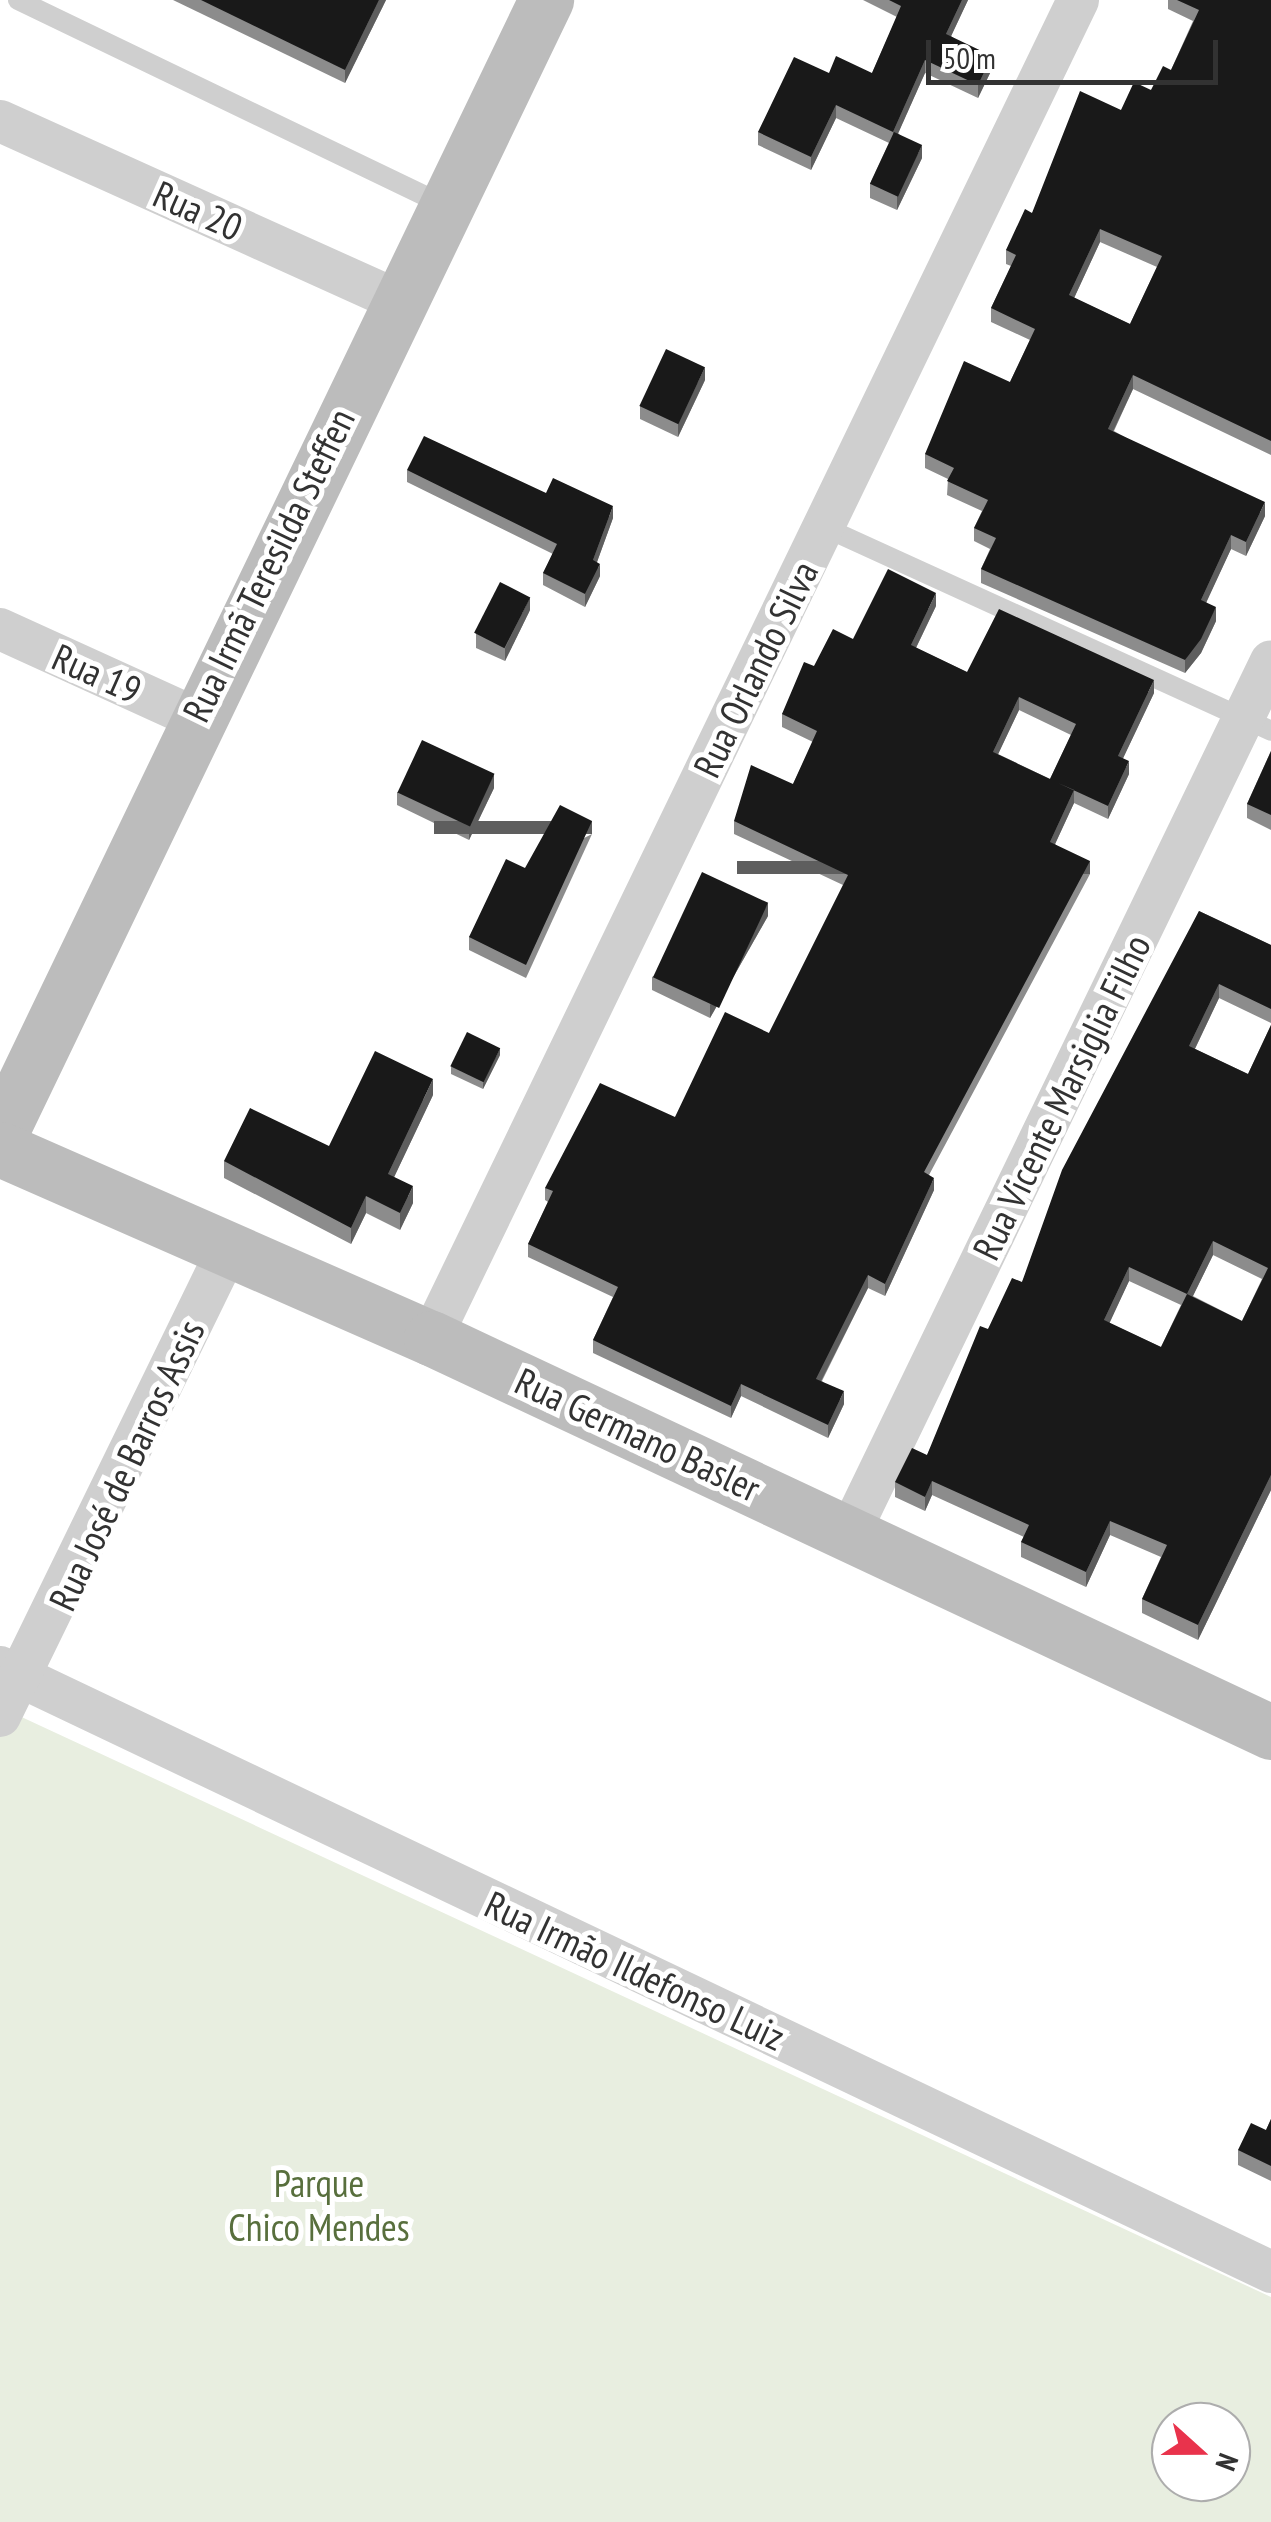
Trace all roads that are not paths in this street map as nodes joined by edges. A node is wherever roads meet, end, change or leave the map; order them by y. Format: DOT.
graph roads {
  1 [pos="18,0"];
  2 [pos="546,0"];
  3 [pos="1078,0"];
  4 [pos="0,121"];
  5 [pos="445,206"];
  6 [pos="397,300"];
  7 [pos="824,527"];
  8 [pos="0,629"];
  9 [pos="1271,661"];
  10 [pos="193,717"];
  11 [pos="1257,725"];
  12 [pos="0,1134"];
  13 [pos="0,1149"];
  14 [pos="227,1251"];
  15 [pos="430,1338"];
  16 [pos="850,1532"];
  17 [pos="13,1673"];
  18 [pos="0,1716"];
  19 [pos="1269,1725"];
  20 [pos="1271,2272"];
  1 -- 5 [label="lane"];
  2 -- 5 [label="street, Rua Irmã Teresilda Steffen"];
  3 -- 7 [label="street, Rua Orlando Silva"];
  4 -- 6 [label="street, Rua 20"];
  5 -- 6 [label="street, Rua Irmã Teresilda Steffen"];
  6 -- 10 [label="street, Rua Irmã Teresilda Steffen"];
  7 -- 11 [label="lane"];
  7 -- 15 [label="street, Rua Orlando Silva"];
  8 -- 10 [label="street, Rua 19"];
  9 -- 11 [label="street, Rua Vicente Marsiglia Filho"];
  10 -- 12 [label="street, Rua Irmã Teresilda Steffen"];
  11 -- 16 [label="street, Rua Vicente Marsiglia Filho"];
  13 -- 14 [label="street, Rua Germano Basler"];
  14 -- 15 [label="street, Rua Germano Basler"];
  14 -- 17 [label="street, Rua José de Barros Assis"];
  15 -- 16 [label="street, Rua Germano Basler"];
  16 -- 19 [label="street, Rua Germano Basler"];
  17 -- 18 [label="street, Rua José de Barros Assis"];
  17 -- 20 [label="street, Rua Irmão Ildefonso Luiz"];
}
